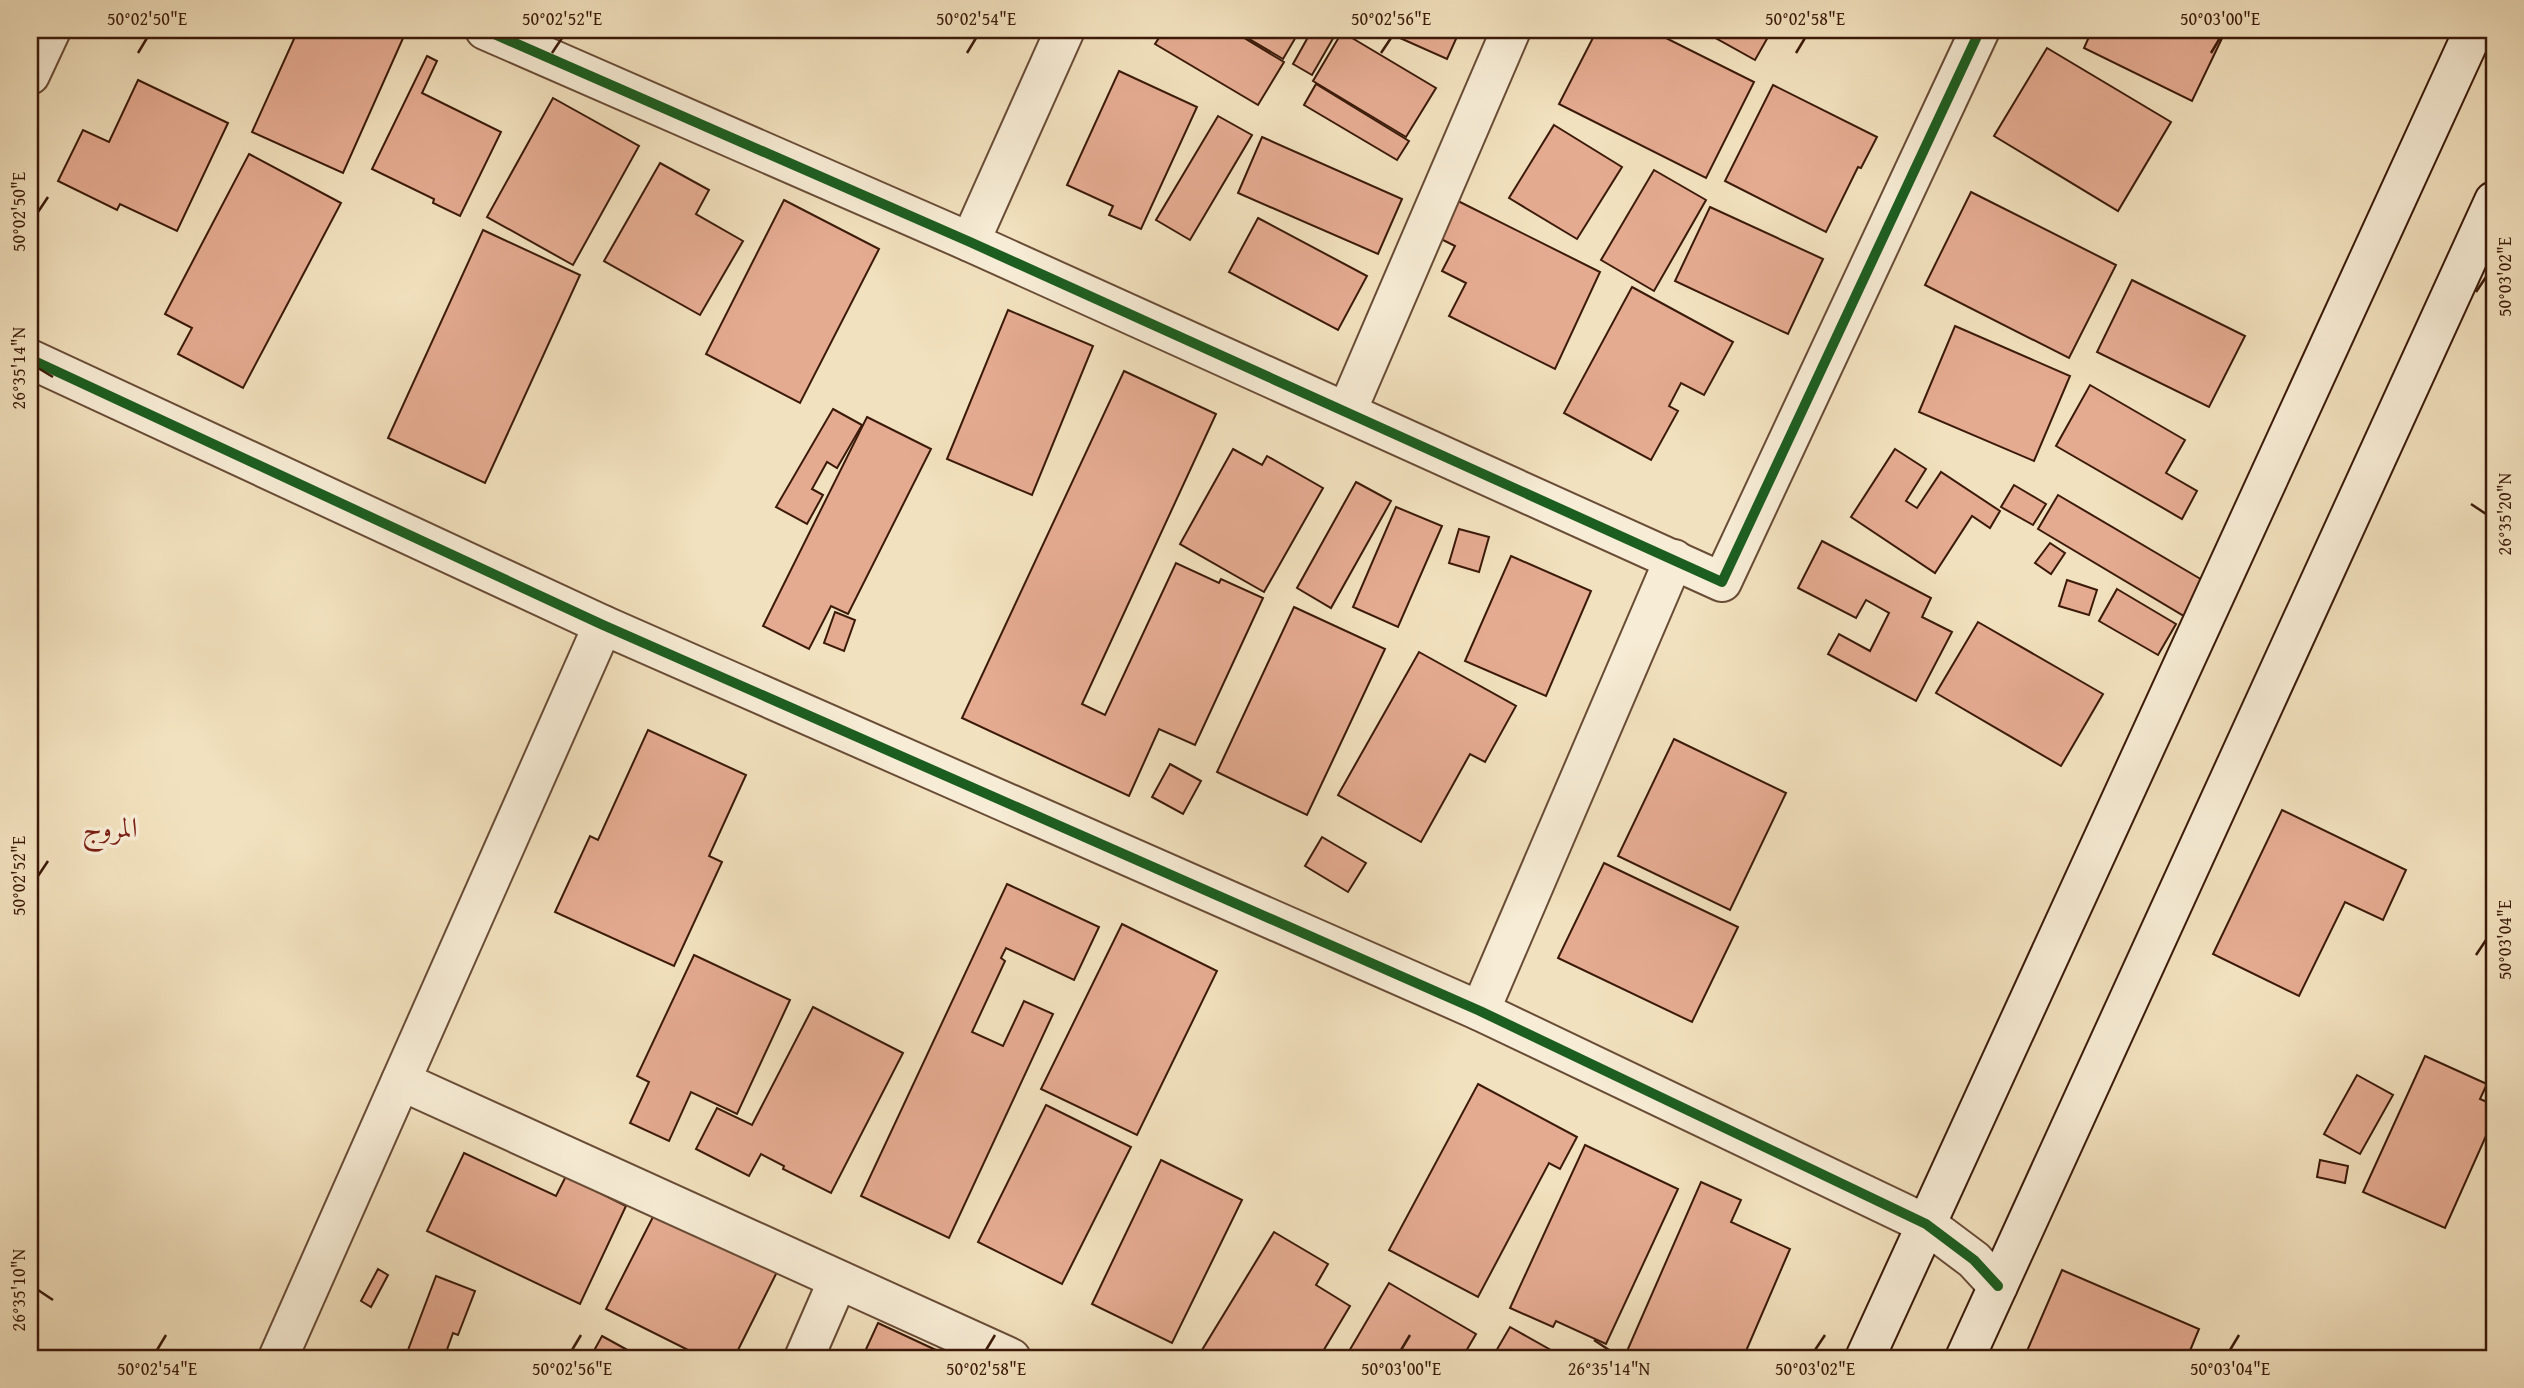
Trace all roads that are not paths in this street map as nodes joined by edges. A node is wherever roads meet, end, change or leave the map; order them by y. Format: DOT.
graph roads {
  1 [pos="51,30"];
  2 [pos="485,30"];
  3 [pos="1065,30"];
  4 [pos="1511,30"];
  5 [pos="1980,30"];
  6 [pos="2474,30"];
  7 [pos="30,75"];
  8 [pos="2494,201"];
  9 [pos="970,242"];
  10 [pos="30,359"];
  11 [pos="1347,411"];
  12 [pos="1674,559"];
  13 [pos="603,625"];
  14 [pos="1480,1011"];
  15 [pos="401,1081"];
  16 [pos="1926,1224"];
  17 [pos="838,1280"];
  18 [pos="1998,1286"];
  19 [pos="278,1358"];
  20 [pos="804,1358"];
  21 [pos="1011,1358"];
  22 [pos="1865,1358"];
  23 [pos="1965,1358"];
  1 -- 7 [label="street"];
  2 -- 9 [label="street"];
  3 -- 9 [label="street"];
  4 -- 11 [label="street"];
  5 -- 12 [label="street"];
  6 -- 16 [label="street"];
  8 -- 18 [label="street"];
  9 -- 11 [label="street"];
  10 -- 13 [label="street"];
  11 -- 12 [label="street"];
  12 -- 14 [label="street"];
  13 -- 14 [label="street"];
  13 -- 15 [label="street"];
  14 -- 16 [label="street"];
  15 -- 17 [label="street"];
  15 -- 19 [label="street"];
  16 -- 18 [label="street"];
  16 -- 22 [label="street"];
  17 -- 20 [label="street"];
  17 -- 21 [label="street"];
  18 -- 23 [label="street"];
}
